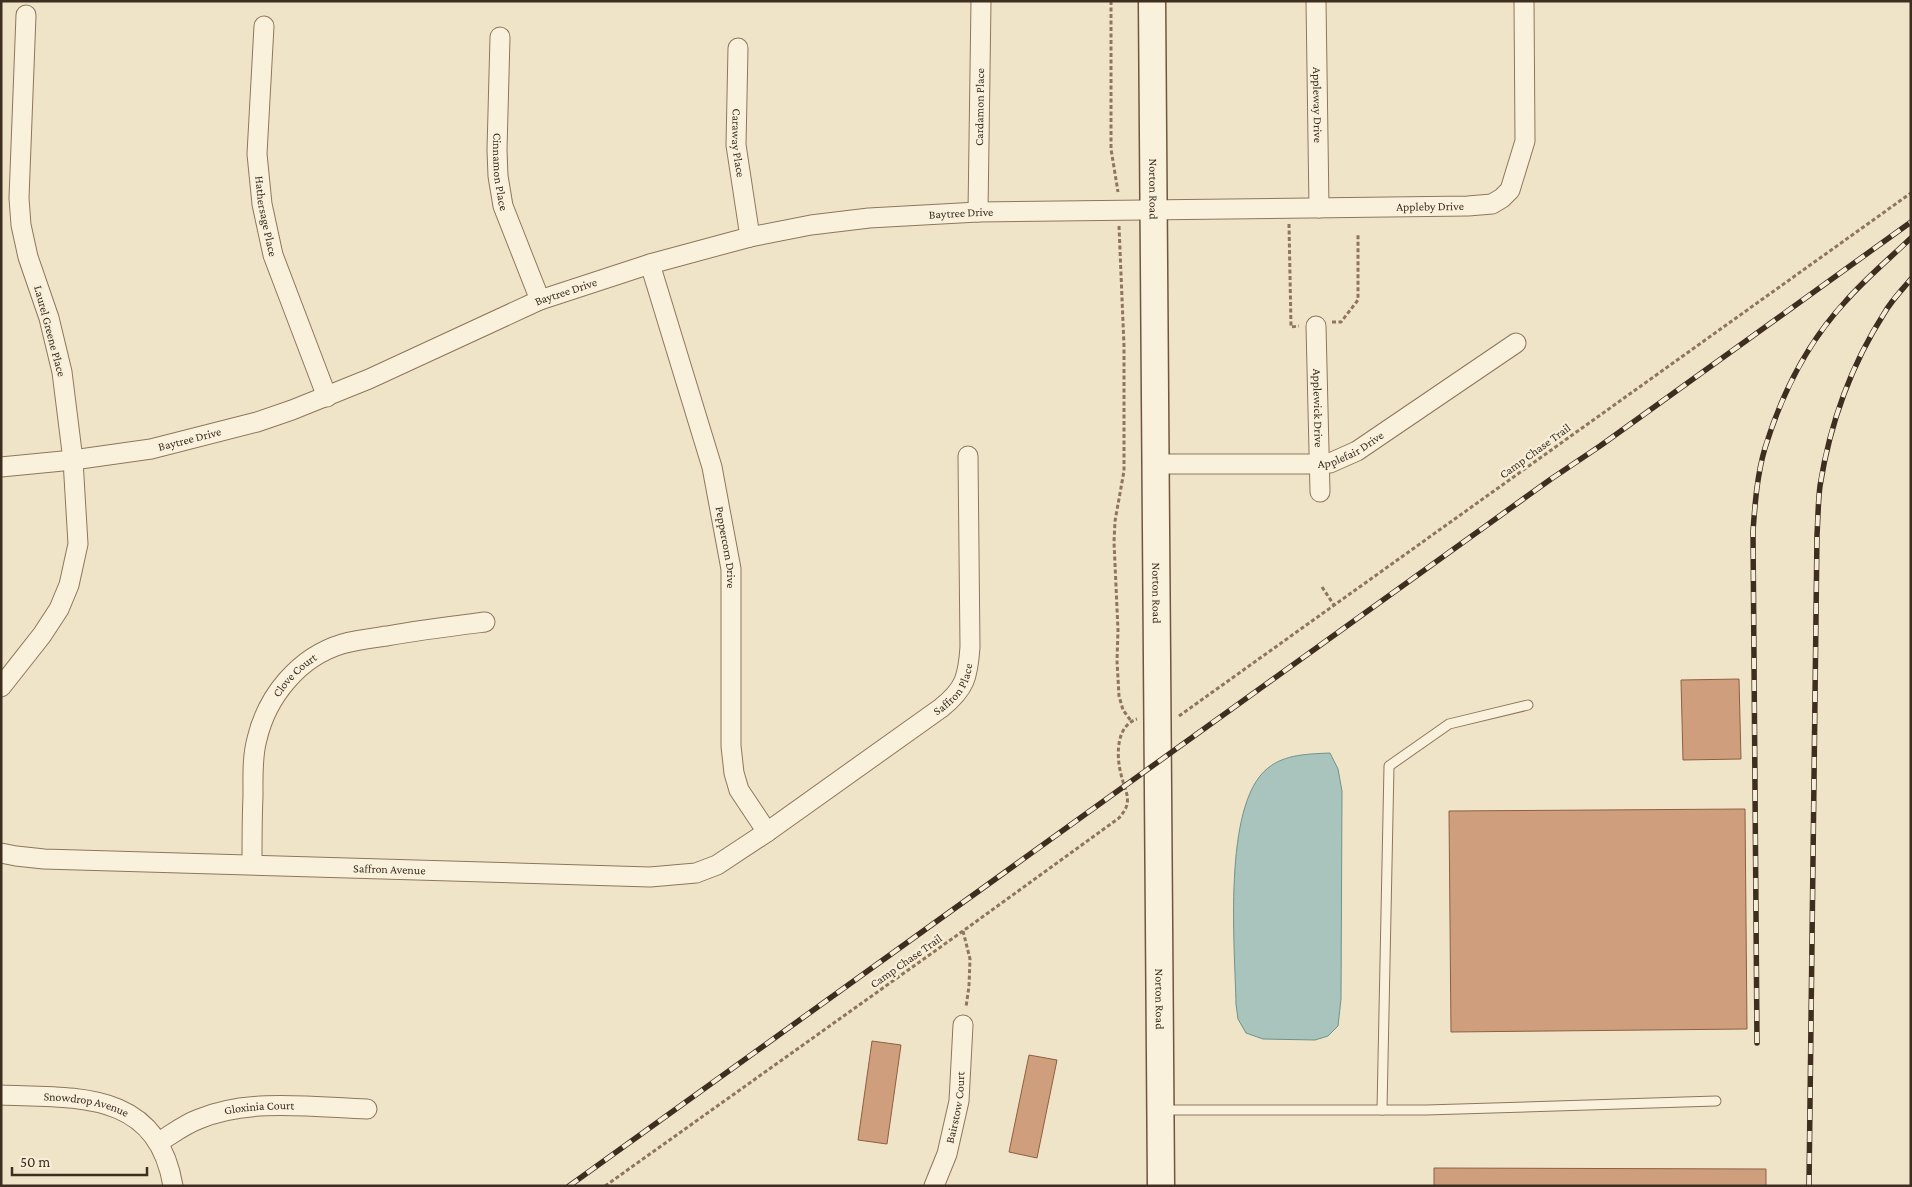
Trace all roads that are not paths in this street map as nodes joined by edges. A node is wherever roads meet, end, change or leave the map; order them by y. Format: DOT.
graph roads {
  1 [pos="981,1"];
  2 [pos="1152,1"];
  3 [pos="1316,1"];
  4 [pos="1524,1"];
  5 [pos="26,15"];
  6 [pos="264,26"];
  7 [pos="500,37"];
  8 [pos="738,48"];
  9 [pos="1319,208"];
  10 [pos="1153,209"];
  11 [pos="978,212"];
  12 [pos="750,237"];
  13 [pos="650,264"];
  14 [pos="540,300"];
  15 [pos="1316,326"];
  16 [pos="1516,343"];
  17 [pos="327,397"];
  18 [pos="968,456"];
  19 [pos="73,460"];
  20 [pos="1156,464"];
  21 [pos="1319,464"];
  22 [pos="1,466"];
  23 [pos="1320,492"];
  24 [pos="485,622"];
  25 [pos="1,687"];
  26 [pos="1528,705"];
  27 [pos="767,832"];
  28 [pos="1,852"];
  29 [pos="252,864"];
  30 [pos="963,1025"];
  31 [pos="1,1096"];
  32 [pos="1716,1101"];
  33 [pos="367,1109"];
  34 [pos="1160,1110"];
  35 [pos="1382,1110"];
  36 [pos="159,1142"];
  37 [pos="173,1186"];
  38 [pos="934,1186"];
  39 [pos="1161,1186"];
  1 -- 11 [label="street, Cardamon Place"];
  2 -- 10 [label="main road, Norton Road"];
  3 -- 9 [label="street, Appleway Drive"];
  4 -- 9 [label="street, Appleby Drive"];
  5 -- 19 [label="street, Laurel Greene Place"];
  6 -- 17 [label="street, Hathersage Place"];
  7 -- 14 [label="street, Cinnamon Place"];
  8 -- 12 [label="street, Caraway Place"];
  9 -- 10 [label="street, Appleby Drive"];
  10 -- 11 [label="street, Baytree Drive"];
  10 -- 20 [label="main road, Norton Road"];
  11 -- 12 [label="street, Baytree Drive"];
  12 -- 13 [label="street, Baytree Drive"];
  13 -- 14 [label="street, Baytree Drive"];
  13 -- 27 [label="street, Peppercorn Drive"];
  14 -- 17 [label="street, Baytree Drive"];
  15 -- 21 [label="street, Applewick Drive"];
  16 -- 21 [label="street, Applefair Drive"];
  17 -- 19 [label="street, Baytree Drive"];
  18 -- 27 [label="street, Saffron Place"];
  19 -- 22 [label="street, Baytree Drive"];
  19 -- 25 [label="street, Laurel Greene Place"];
  20 -- 21 [label="street, Applefair Drive"];
  20 -- 34 [label="main road, Norton Road"];
  21 -- 23 [label="street, Applewick Drive"];
  24 -- 29 [label="street, Clove Court"];
  26 -- 35 [label="lane"];
  27 -- 29 [label="street, Saffron Avenue"];
  28 -- 29 [label="street, Saffron Avenue"];
  30 -- 38 [label="street, Bairstow Court"];
  31 -- 36 [label="street, Snowdrop Avenue"];
  32 -- 35 [label="lane"];
  33 -- 36 [label="street, Gloxinia Court"];
  34 -- 35 [label="lane"];
  34 -- 39 [label="main road, Norton Road"];
  36 -- 37 [label="street, Snowdrop Avenue"];
}
